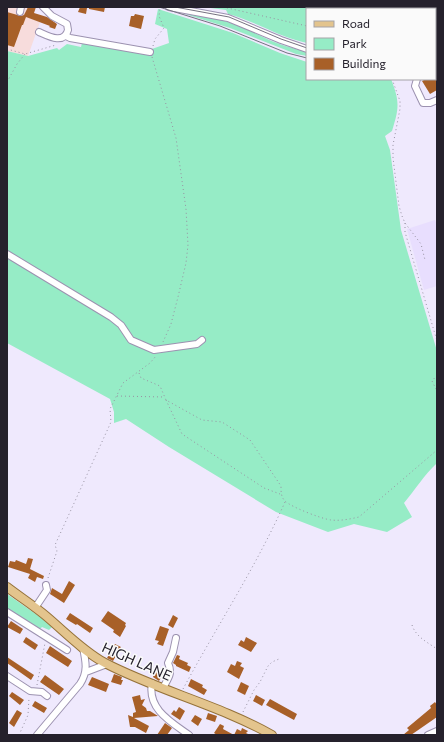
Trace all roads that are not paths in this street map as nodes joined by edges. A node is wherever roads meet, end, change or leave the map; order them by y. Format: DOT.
graph roads {
  1 [pos="43,7"];
  2 [pos="168,7"];
  3 [pos="436,30"];
  4 [pos="39,32"];
  5 [pos="66,36"];
  6 [pos="436,36"];
  7 [pos="306,49"];
  8 [pos="150,52"];
  9 [pos="417,80"];
  10 [pos="437,100"];
  11 [pos="7,254"];
  12 [pos="202,340"];
  13 [pos="46,585"];
  14 [pos="7,587"];
  15 [pos="35,608"];
  16 [pos="7,612"];
  17 [pos="176,638"];
  18 [pos="82,648"];
  19 [pos="67,650"];
  20 [pos="107,664"];
  21 [pos="86,672"];
  22 [pos="7,676"];
  23 [pos="152,683"];
  24 [pos="163,688"];
  25 [pos="47,696"];
  26 [pos="437,731"];
  27 [pos="37,735"];
  28 [pos="189,735"];
  29 [pos="272,735"];
  30 [pos="428,735"];
  1 -- 5 [label="street"];
  2 -- 7 [label="street"];
  3 -- 6 [label="main road"];
  4 -- 5 [label="street"];
  5 -- 8 [label="street"];
  9 -- 10 [label="street"];
  11 -- 12 [label="street"];
  13 -- 15 [label="street"];
  14 -- 15 [label="main road, HIGH LANE"];
  15 -- 18 [label="main road, HIGH LANE"];
  16 -- 19 [label="street"];
  17 -- 24 [label="street"];
  18 -- 20 [label="main road, HIGH LANE"];
  18 -- 21 [label="street"];
  20 -- 21 [label="street"];
  20 -- 23 [label="main road, HIGH LANE"];
  21 -- 27 [label="street"];
  22 -- 25 [label="street"];
  23 -- 24 [label="main road, HIGH LANE"];
  23 -- 28 [label="street"];
  24 -- 29 [label="main road, HIGH LANE"];
  26 -- 30 [label="street"];
}
